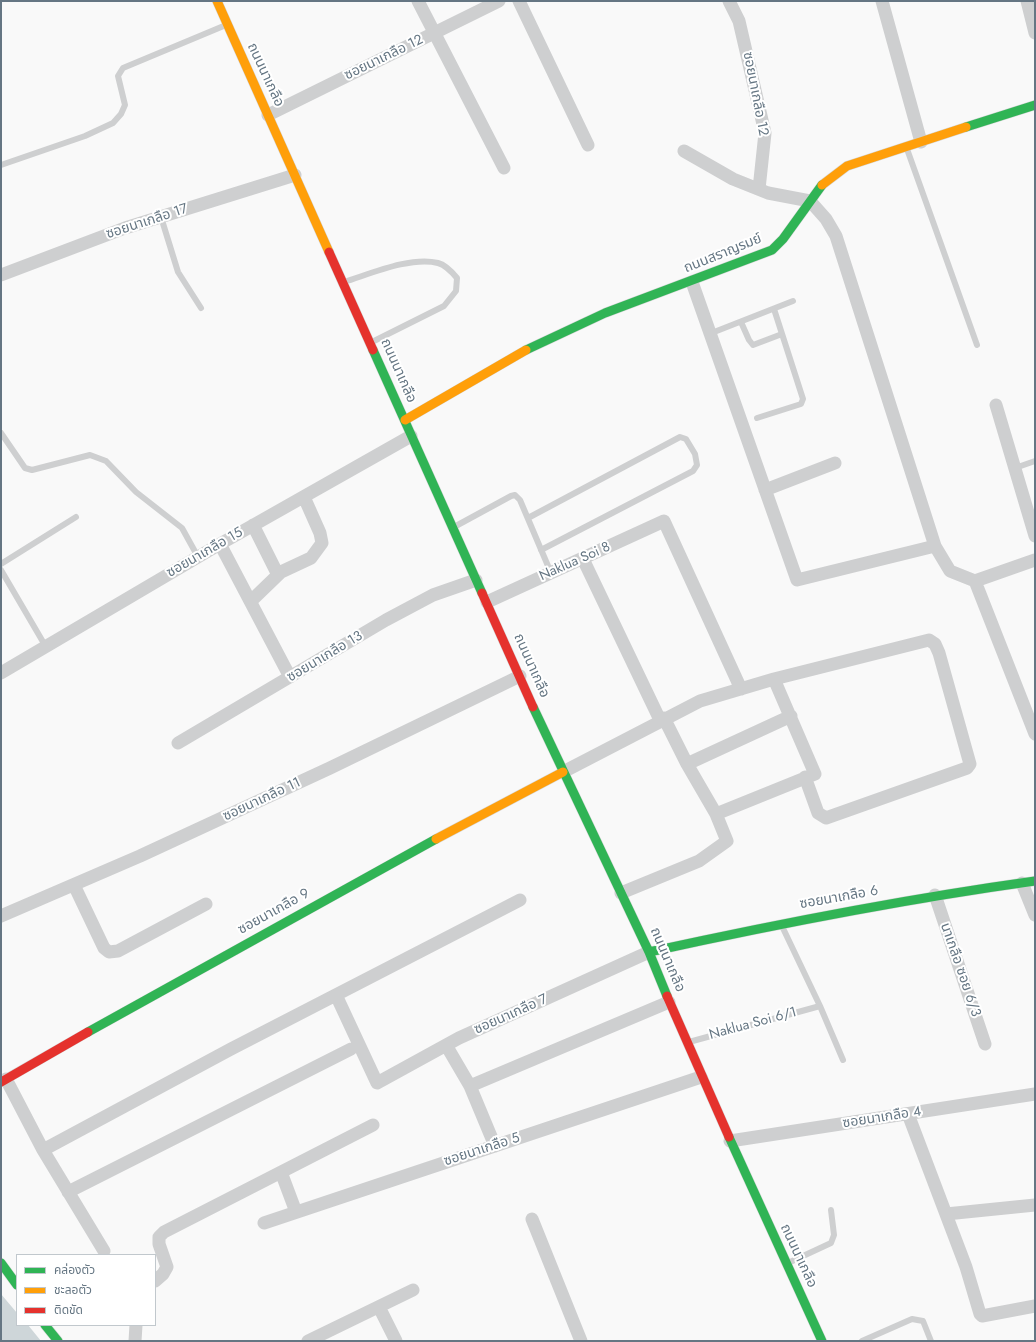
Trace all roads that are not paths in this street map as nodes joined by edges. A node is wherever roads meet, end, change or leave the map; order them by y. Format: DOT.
graph roads {
  1 [pos="217,1"];
  2 [pos="418,1"];
  3 [pos="499,1"];
  4 [pos="519,1"];
  5 [pos="729,1"];
  6 [pos="882,1"];
  7 [pos="1027,1"];
  8 [pos="227,24"];
  9 [pos="433,33"];
  10 [pos="1035,33"];
  11 [pos="1035,105"];
  12 [pos="268,115"];
  13 [pos="921,142"];
  14 [pos="588,145"];
  15 [pos="907,147"];
  16 [pos="684,151"];
  17 [pos="1,165"];
  18 [pos="504,168"];
  19 [pos="295,174"];
  20 [pos="759,189"];
  21 [pos="810,201"];
  22 [pos="161,217"];
  23 [pos="1,275"];
  24 [pos="343,282"];
  25 [pos="692,282"];
  26 [pos="793,301"];
  27 [pos="201,308"];
  28 [pos="774,309"];
  29 [pos="741,322"];
  30 [pos="709,334"];
  31 [pos="782,334"];
  32 [pos="370,343"];
  33 [pos="977,345"];
  34 [pos="996,405"];
  35 [pos="757,418"];
  36 [pos="405,420"];
  37 [pos="1,433"];
  38 [pos="411,436"];
  39 [pos="1035,461"];
  40 [pos="835,463"];
  41 [pos="1015,468"];
  42 [pos="765,490"];
  43 [pos="304,497"];
  44 [pos="76,517"];
  45 [pos="528,518"];
  46 [pos="253,525"];
  47 [pos="453,528"];
  48 [pos="1035,536"];
  49 [pos="220,544"];
  50 [pos="935,546"];
  51 [pos="542,550"];
  52 [pos="198,557"];
  53 [pos="583,559"];
  54 [pos="1035,560"];
  55 [pos="1,564"];
  56 [pos="1,570"];
  57 [pos="551,573"];
  58 [pos="278,575"];
  59 [pos="476,580"];
  60 [pos="975,581"];
  61 [pos="251,601"];
  62 [pos="487,602"];
  63 [pos="46,647"];
  64 [pos="1,673"];
  65 [pos="520,676"];
  66 [pos="290,677"];
  67 [pos="774,679"];
  68 [pos="741,689"];
  69 [pos="791,716"];
  70 [pos="662,719"];
  71 [pos="1035,734"];
  72 [pos="178,743"];
  73 [pos="687,764"];
  74 [pos="563,772"];
  75 [pos="805,777"];
  76 [pos="716,814"];
  77 [pos="1029,882"];
  78 [pos="74,885"];
  79 [pos="621,893"];
  80 [pos="935,895"];
  81 [pos="520,900"];
  82 [pos="206,904"];
  83 [pos="1035,915"];
  84 [pos="1,916"];
  85 [pos="780,923"];
  86 [pos="649,952"];
  87 [pos="336,995"];
  88 [pos="669,1002"];
  89 [pos="820,1006"];
  90 [pos="686,1042"];
  91 [pos="985,1044"];
  92 [pos="446,1045"];
  93 [pos="351,1049"];
  94 [pos="843,1060"];
  95 [pos="701,1077"];
  96 [pos="3,1080"];
  97 [pos="470,1086"];
  98 [pos="1035,1094"];
  99 [pos="908,1114"];
  100 [pos="373,1125"];
  101 [pos="730,1141"];
  102 [pos="495,1146"];
  103 [pos="43,1150"];
  104 [pos="281,1172"];
  105 [pos="68,1192"];
  106 [pos="1035,1204"];
  107 [pos="831,1210"];
  108 [pos="296,1212"];
  109 [pos="946,1214"];
  110 [pos="532,1219"];
  111 [pos="264,1223"];
  112 [pos="104,1251"];
  113 [pos="1,1263"];
  114 [pos="786,1264"];
  115 [pos="156,1280"];
  116 [pos="16,1284"];
  117 [pos="413,1290"];
  118 [pos="1035,1306"];
  119 [pos="379,1307"];
  120 [pos="46,1326"];
  121 [pos="136,1326"];
  122 [pos="58,1341"];
  123 [pos="135,1341"];
  124 [pos="308,1341"];
  125 [pos="396,1341"];
  126 [pos="582,1341"];
  127 [pos="822,1341"];
  128 [pos="862,1341"];
  129 [pos="931,1341"];
  1 -- 8 [label="street, ถนนนาเกลือ"];
  2 -- 9 [label="street"];
  3 -- 9 [label="street, ซอยนาเกลือ 12"];
  4 -- 14 [label="street"];
  5 -- 20 [label="street, ซอยนาเกลือ 12"];
  6 -- 13 [label="street"];
  7 -- 10 [label="street"];
  8 -- 12 [label="street, ถนนนาเกลือ"];
  8 -- 17 [label="lane"];
  9 -- 12 [label="street, ซอยนาเกลือ 12"];
  9 -- 18 [label="street"];
  11 -- 13 [label="street, ถนนสราญรมย์"];
  12 -- 19 [label="street, ถนนนาเกลือ"];
  13 -- 15 [label="street, ถนนสราญรมย์"];
  15 -- 21 [label="street, ถนนสราญรมย์"];
  15 -- 33 [label="lane"];
  16 -- 20 [label="street"];
  19 -- 22 [label="street, ซอยนาเกลือ 17"];
  19 -- 24 [label="street, ถนนนาเกลือ"];
  20 -- 21 [label="street"];
  21 -- 25 [label="street, ถนนสราญรมย์"];
  21 -- 50 [label="street"];
  22 -- 23 [label="street, ซอยนาเกลือ 17"];
  22 -- 27 [label="lane"];
  24 -- 32 [label="street, ถนนนาเกลือ"];
  24 -- 32 [label="lane"];
  25 -- 30 [label="street"];
  25 -- 36 [label="street, ถนนสราญรมย์"];
  26 -- 28 [label="lane"];
  28 -- 29 [label="lane"];
  28 -- 31 [label="lane"];
  29 -- 30 [label="lane"];
  29 -- 31 [label="lane"];
  30 -- 42 [label="street"];
  31 -- 35 [label="lane"];
  32 -- 36 [label="street, ถนนนาเกลือ"];
  34 -- 41 [label="street"];
  36 -- 38 [label="street, ถนนนาเกลือ"];
  37 -- 52 [label="lane"];
  38 -- 43 [label="street, ซอยนาเกลือ 15"];
  38 -- 47 [label="street, ถนนนาเกลือ"];
  39 -- 41 [label="lane"];
  40 -- 42 [label="street"];
  41 -- 48 [label="street"];
  42 -- 50 [label="street"];
  43 -- 46 [label="street, ซอยนาเกลือ 15"];
  43 -- 58 [label="street"];
  44 -- 55 [label="lane"];
  45 -- 47 [label="lane"];
  45 -- 51 [label="lane"];
  45 -- 51 [label="lane"];
  46 -- 49 [label="street, ซอยนาเกลือ 15"];
  46 -- 58 [label="street"];
  47 -- 59 [label="street, ถนนนาเกลือ"];
  49 -- 52 [label="street, ซอยนาเกลือ 15"];
  49 -- 61 [label="street"];
  50 -- 60 [label="street"];
  51 -- 57 [label="lane"];
  52 -- 63 [label="street, ซอยนาเกลือ 15"];
  53 -- 57 [label="street, Naklua Soi 8"];
  53 -- 68 [label="street, Naklua Soi 8"];
  53 -- 70 [label="street"];
  54 -- 60 [label="street"];
  56 -- 63 [label="lane"];
  57 -- 62 [label="street, Naklua Soi 8"];
  58 -- 61 [label="street"];
  59 -- 62 [label="street, ถนนนาเกลือ"];
  59 -- 66 [label="street, ซอยนาเกลือ 13"];
  60 -- 71 [label="street"];
  61 -- 66 [label="street"];
  62 -- 65 [label="street, ถนนนาเกลือ"];
  63 -- 64 [label="street, ซอยนาเกลือ 15"];
  65 -- 74 [label="street, ถนนนาเกลือ"];
  65 -- 78 [label="street, ซอยนาเกลือ 11"];
  66 -- 72 [label="street, ซอยนาเกลือ 13"];
  67 -- 68 [label="street"];
  67 -- 69 [label="street"];
  67 -- 75 [label="street"];
  68 -- 70 [label="street"];
  69 -- 73 [label="street"];
  69 -- 75 [label="street"];
  70 -- 73 [label="street"];
  70 -- 74 [label="street"];
  73 -- 76 [label="street"];
  74 -- 79 [label="street, ถนนนาเกลือ"];
  74 -- 96 [label="street, ซอยนาเกลือ 9"];
  75 -- 76 [label="street"];
  76 -- 79 [label="street"];
  77 -- 80 [label="street, ซอยนาเกลือ 6"];
  77 -- 83 [label="street"];
  78 -- 82 [label="street"];
  78 -- 84 [label="street, ซอยนาเกลือ 11"];
  79 -- 86 [label="street, ถนนนาเกลือ"];
  80 -- 85 [label="street, ซอยนาเกลือ 6"];
  80 -- 91 [label="street, นาเกลือ ซอย 6/3"];
  81 -- 87 [label="street"];
  85 -- 86 [label="street, ซอยนาเกลือ 6"];
  85 -- 89 [label="lane"];
  86 -- 88 [label="street, ถนนนาเกลือ"];
  86 -- 92 [label="street, ซอยนาเกลือ 7"];
  87 -- 92 [label="street, ซอยนาเกลือ 7"];
  87 -- 103 [label="street"];
  88 -- 90 [label="street, ถนนนาเกลือ"];
  88 -- 97 [label="street"];
  89 -- 90 [label="lane, Naklua Soi 6/1"];
  89 -- 94 [label="lane"];
  90 -- 95 [label="street, ถนนนาเกลือ"];
  92 -- 97 [label="street"];
  93 -- 105 [label="street"];
  95 -- 101 [label="street, ถนนนาเกลือ"];
  95 -- 102 [label="street, ซอยนาเกลือ 5"];
  96 -- 103 [label="street"];
  97 -- 102 [label="street"];
  98 -- 99 [label="street, ซอยนาเกลือ 4"];
  99 -- 101 [label="street, ซอยนาเกลือ 4"];
  99 -- 109 [label="street"];
  100 -- 104 [label="street"];
  101 -- 114 [label="street, ถนนนาเกลือ"];
  102 -- 108 [label="street, ซอยนาเกลือ 5"];
  103 -- 105 [label="street"];
  104 -- 108 [label="street"];
  104 -- 115 [label="street"];
  105 -- 112 [label="street"];
  106 -- 109 [label="street"];
  107 -- 114 [label="lane"];
  108 -- 111 [label="street, ซอยนาเกลือ 5"];
  109 -- 118 [label="street"];
  110 -- 126 [label="street"];
  113 -- 116 [label="street"];
  114 -- 127 [label="street, ถนนนาเกลือ"];
  117 -- 119 [label="street"];
  119 -- 124 [label="street"];
  119 -- 125 [label="street"];
  120 -- 122 [label="street"];
  121 -- 123 [label="street"];
  128 -- 129 [label="lane"];
}
